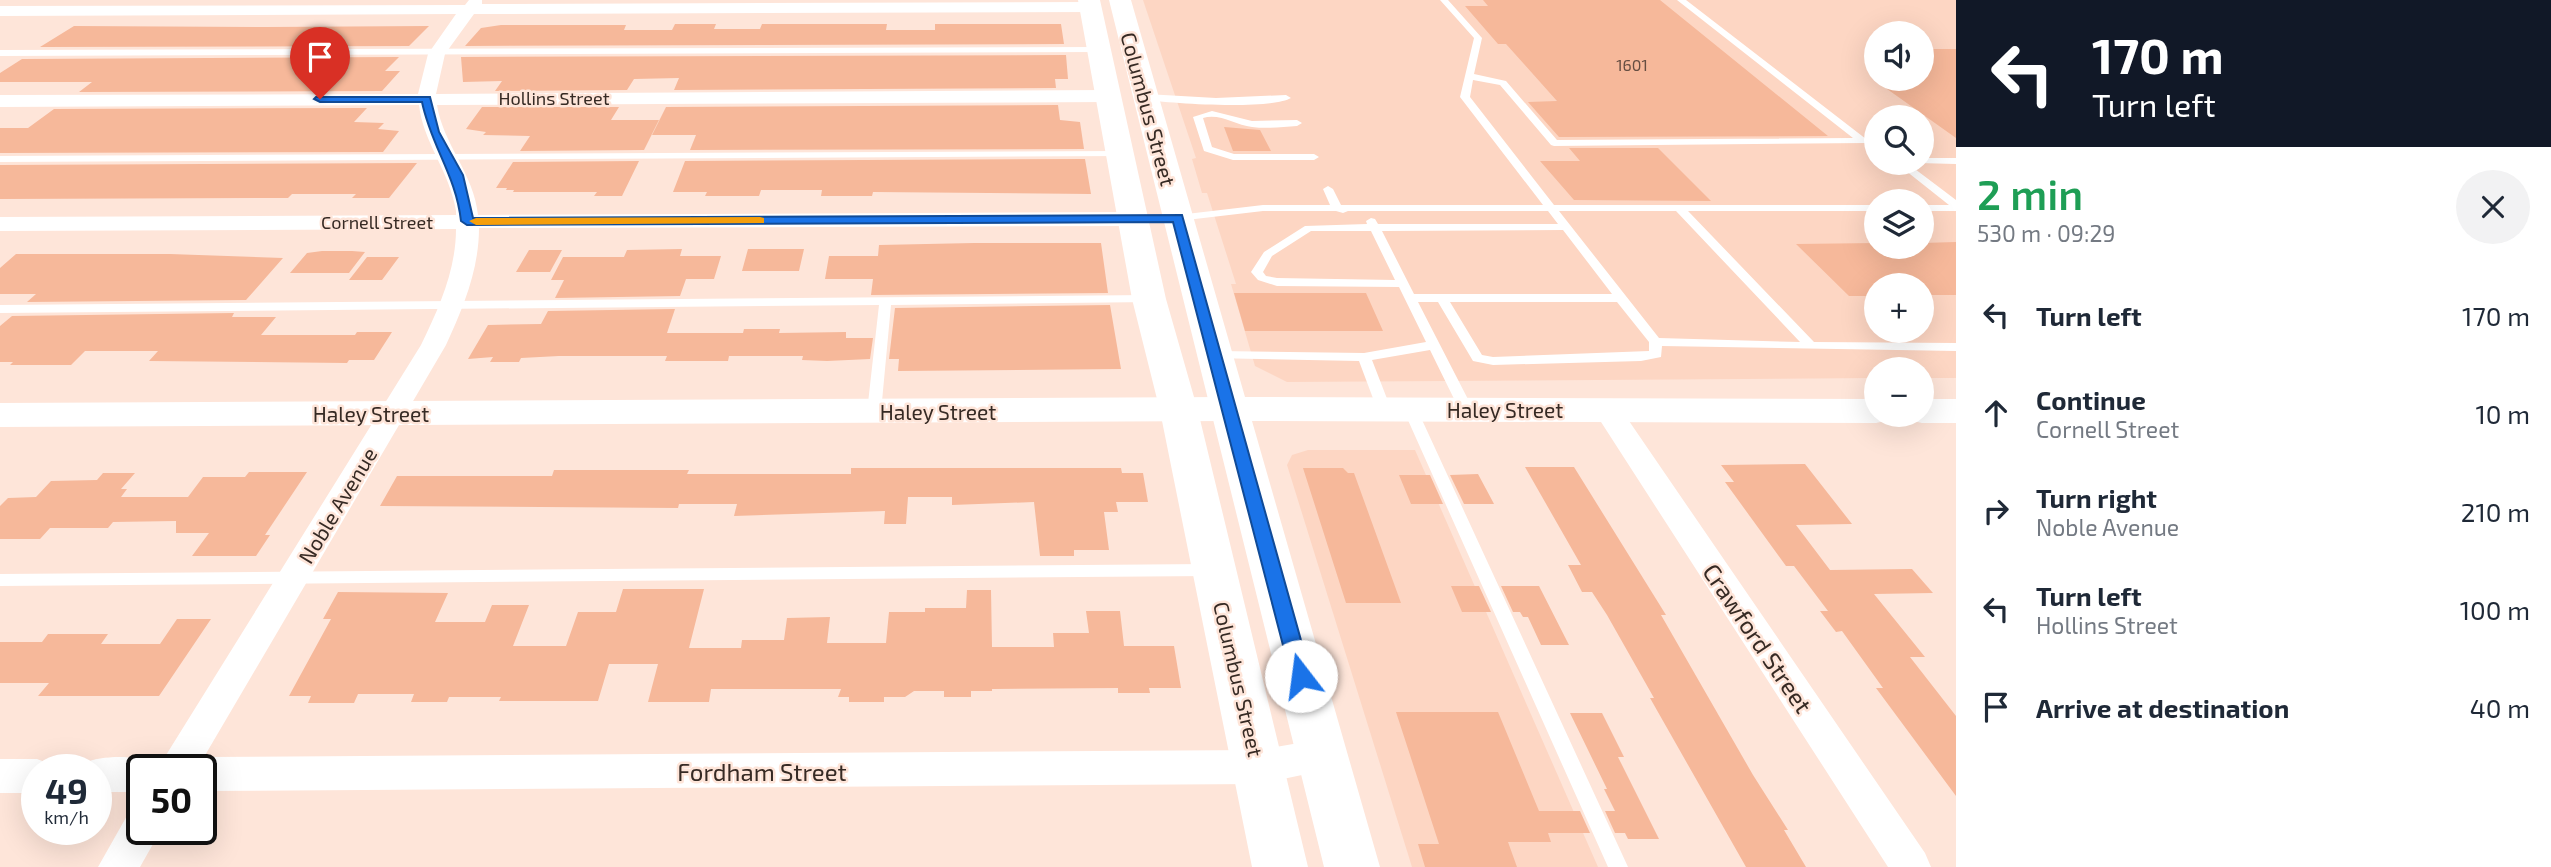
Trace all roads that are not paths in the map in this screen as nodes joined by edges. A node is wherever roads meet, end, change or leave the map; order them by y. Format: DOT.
graph roads {
  1 [pos="1444,0"];
  2 [pos="1681,0"];
  3 [pos="1090,3"];
  4 [pos="1121,3"];
  5 [pos="473,5"];
  6 [pos="0,11"];
  7 [pos="1098,50"];
  8 [pos="437,52"];
  9 [pos="0,54"];
  10 [pos="1469,76"];
  11 [pos="1107,96"];
  12 [pos="1146,97"];
  13 [pos="1286,98"];
  14 [pos="426,99"];
  15 [pos="0,101"];
  16 [pos="1297,124"];
  17 [pos="1119,154"];
  18 [pos="447,156"];
  19 [pos="1314,157"];
  20 [pos="0,159"];
  21 [pos="1934,161"];
  22 [pos="1956,161"];
  23 [pos="1916,175"];
  24 [pos="1328,189"];
  25 [pos="1956,206"];
  26 [pos="1551,207"];
  27 [pos="1678,207"];
  28 [pos="1934,207"];
  29 [pos="1337,208"];
  30 [pos="1864,208"];
  31 [pos="1178,218"];
  32 [pos="1132,219"];
  33 [pos="467,221"];
  34 [pos="0,224"];
  35 [pos="1374,226"];
  36 [pos="1566,227"];
  37 [pos="1403,284"];
  38 [pos="1410,298"];
  39 [pos="1442,298"];
  40 [pos="1621,298"];
  41 [pos="1149,299"];
  42 [pos="885,303"];
  43 [pos="450,307"];
  44 [pos="0,309"];
  45 [pos="1655,342"];
  46 [pos="1434,345"];
  47 [pos="1811,346"];
  48 [pos="1956,347"];
  49 [pos="1214,355"];
  50 [pos="1364,357"];
  51 [pos="1606,408"];
  52 [pos="1228,409"];
  53 [pos="1397,409"];
  54 [pos="1466,409"];
  55 [pos="1179,411"];
  56 [pos="1864,411"];
  57 [pos="1934,411"];
  58 [pos="1956,411"];
  59 [pos="874,412"];
  60 [pos="392,413"];
  61 [pos="0,415"];
  62 [pos="1214,570"];
  63 [pos="293,577"];
  64 [pos="0,580"];
  65 [pos="186,754"];
  66 [pos="1322,756"];
  67 [pos="1259,767"];
  68 [pos="217,774"];
  69 [pos="0,776"];
  70 [pos="21,776"];
  71 [pos="131,845"];
  72 [pos="118,867"];
  73 [pos="1280,867"];
  74 [pos="1352,867"];
  75 [pos="1618,867"];
  76 [pos="1910,867"];
  1 -- 10 [label="lane"];
  2 -- 10 [label="lane"];
  3 -- 4 [label="main road"];
  3 -- 5 [label="street"];
  3 -- 7 [label="main road, Columbus Street"];
  4 -- 12 [label="main road, Columbus Street"];
  5 -- 6 [label="street"];
  5 -- 8 [label="street, Noble Avenue"];
  7 -- 8 [label="lane"];
  7 -- 11 [label="main road, Columbus Street"];
  8 -- 9 [label="lane"];
  8 -- 14 [label="street, Noble Avenue"];
  10 -- 26 [label="lane"];
  11 -- 12 [label="main road"];
  11 -- 14 [label="street, Hollins Street"];
  11 -- 17 [label="main road, Columbus Street"];
  12 -- 13 [label="lane"];
  12 -- 31 [label="main road, Columbus Street"];
  14 -- 15 [label="street, Hollins Street"];
  14 -- 18 [label="street, Noble Avenue"];
  16 -- 19 [label="lane"];
  17 -- 18 [label="lane"];
  17 -- 32 [label="main road, Columbus Street"];
  18 -- 20 [label="lane"];
  18 -- 33 [label="street, Noble Avenue"];
  21 -- 22 [label="lane"];
  23 -- 25 [label="lane"];
  24 -- 29 [label="lane"];
  25 -- 28 [label="lane"];
  26 -- 27 [label="lane"];
  26 -- 29 [label="lane"];
  26 -- 36 [label="lane"];
  27 -- 30 [label="lane"];
  27 -- 47 [label="lane"];
  29 -- 31 [label="lane"];
  29 -- 35 [label="lane"];
  31 -- 32 [label="main road"];
  31 -- 49 [label="main road, Columbus Street"];
  32 -- 33 [label="street, Cornell Street"];
  32 -- 41 [label="main road, Columbus Street"];
  33 -- 34 [label="street, Cornell Street"];
  33 -- 43 [label="street, Noble Avenue"];
  35 -- 36 [label="lane"];
  35 -- 37 [label="lane"];
  35 -- 37 [label="lane"];
  36 -- 40 [label="lane"];
  37 -- 38 [label="lane"];
  38 -- 39 [label="lane"];
  38 -- 46 [label="lane"];
  39 -- 40 [label="lane"];
  39 -- 45 [label="lane"];
  40 -- 45 [label="lane"];
  41 -- 42 [label="lane"];
  41 -- 55 [label="main road, Columbus Street"];
  42 -- 43 [label="lane"];
  42 -- 59 [label="lane"];
  43 -- 44 [label="lane"];
  43 -- 60 [label="street, Noble Avenue"];
  45 -- 47 [label="lane"];
  46 -- 50 [label="lane"];
  46 -- 54 [label="lane"];
  47 -- 48 [label="lane"];
  49 -- 50 [label="lane"];
  49 -- 52 [label="main road, Columbus Street"];
  50 -- 53 [label="lane"];
  51 -- 54 [label="main road, Haley Street"];
  51 -- 56 [label="main road, Haley Street"];
  51 -- 76 [label="street, Crawford Street"];
  52 -- 53 [label="main road, Haley Street"];
  52 -- 55 [label="street, Haley Street"];
  52 -- 66 [label="main road, Columbus Street"];
  53 -- 54 [label="main road, Haley Street"];
  53 -- 75 [label="lane"];
  55 -- 59 [label="street, Haley Street"];
  55 -- 62 [label="main road, Columbus Street"];
  57 -- 58 [label="main road"];
  59 -- 60 [label="street, Haley Street"];
  60 -- 61 [label="street, Haley Street"];
  60 -- 63 [label="street, Noble Avenue"];
  62 -- 63 [label="lane"];
  62 -- 67 [label="main road, Columbus Street"];
  63 -- 64 [label="lane"];
  63 -- 65 [label="street, Noble Avenue"];
  66 -- 67 [label="street, Fordham Street"];
  66 -- 74 [label="main road, Columbus Street"];
  67 -- 68 [label="street, Fordham Street"];
  67 -- 73 [label="main road, Columbus Street"];
  69 -- 70 [label="street"];
  71 -- 72 [label="street"];
}
